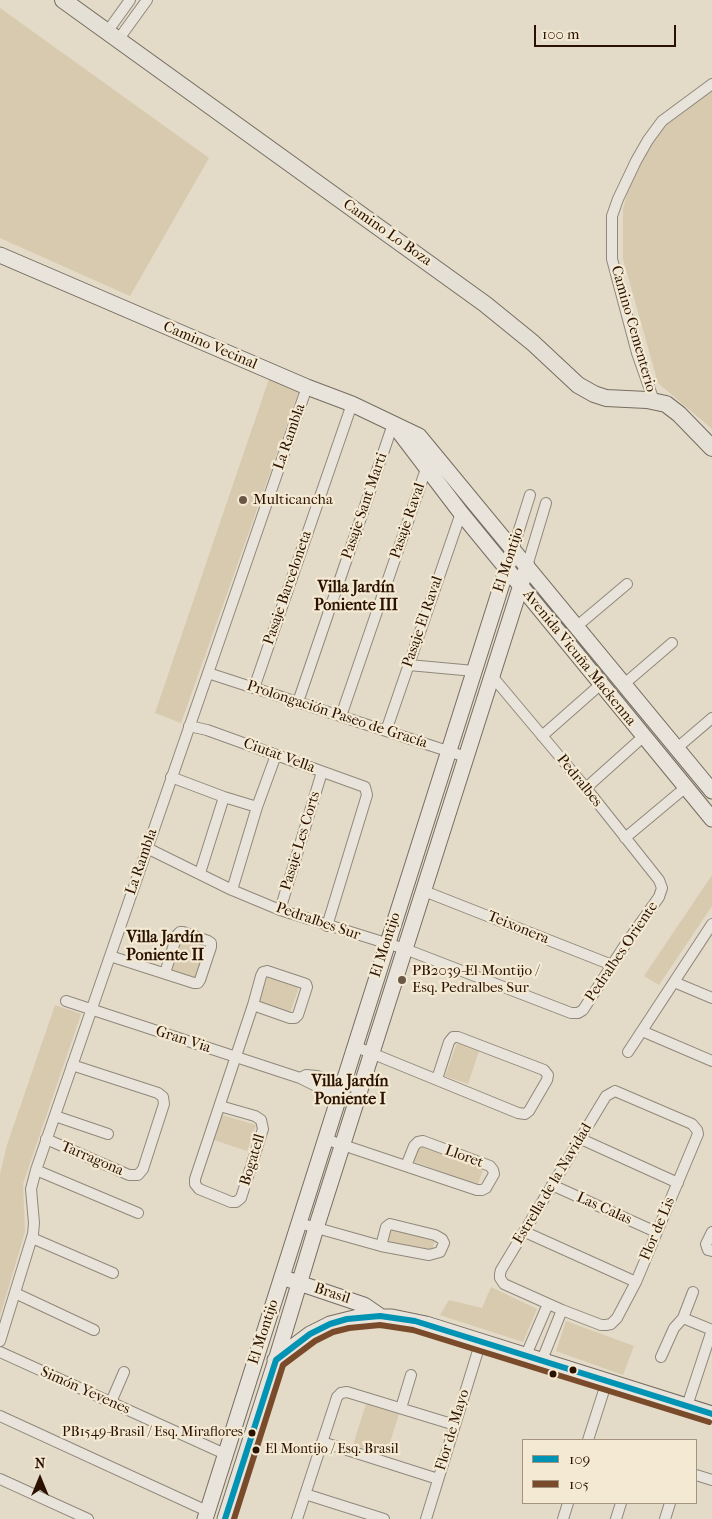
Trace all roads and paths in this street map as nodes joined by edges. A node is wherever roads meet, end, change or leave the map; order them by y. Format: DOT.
graph roads {
  1 [pos="62,0"];
  2 [pos="130,0"];
  3 [pos="148,0"];
  4 [pos="112,36"];
  5 [pos="712,84"];
  6 [pos="0,256"];
  7 [pos="307,387"];
  8 [pos="654,401"];
  9 [pos="352,404"];
  10 [pos="393,424"];
  11 [pos="419,436"];
  12 [pos="712,448"];
  13 [pos="426,469"];
  14 [pos="530,495"];
  15 [pos="546,503"];
  16 [pos="461,513"];
  17 [pos="513,549"];
  18 [pos="527,566"];
  19 [pos="506,569"];
  20 [pos="628,584"];
  21 [pos="521,587"];
  22 [pos="576,627"];
  23 [pos="672,643"];
  24 [pos="409,665"];
  25 [pos="474,671"];
  26 [pos="208,673"];
  27 [pos="492,676"];
  28 [pos="601,684"];
  29 [pos="624,686"];
  30 [pos="254,688"];
  31 [pos="298,702"];
  32 [pos="341,716"];
  33 [pos="712,718"];
  34 [pos="189,726"];
  35 [pos="386,731"];
  36 [pos="542,736"];
  37 [pos="644,736"];
  38 [pos="677,748"];
  39 [pos="448,751"];
  40 [pos="276,755"];
  41 [pos="466,757"];
  42 [pos="664,760"];
  43 [pos="322,772"];
  44 [pos="172,777"];
  45 [pos="686,787"];
  46 [pos="586,788"];
  47 [pos="712,791"];
  48 [pos="224,797"];
  49 [pos="257,808"];
  50 [pos="712,819"];
  51 [pos="625,838"];
  52 [pos="147,848"];
  53 [pos="200,873"];
  54 [pos="662,888"];
  55 [pos="232,890"];
  56 [pos="424,891"];
  57 [pos="280,910"];
  58 [pos="327,926"];
  59 [pos="711,928"];
  60 [pos="386,944"];
  61 [pos="405,949"];
  62 [pos="110,956"];
  63 [pos="612,965"];
  64 [pos="165,973"];
  65 [pos="674,982"];
  66 [pos="712,998"];
  67 [pos="66,1002"];
  68 [pos="253,1005"];
  69 [pos="91,1010"];
  70 [pos="578,1013"];
  71 [pos="642,1031"];
  72 [pos="354,1046"];
  73 [pos="628,1052"];
  74 [pos="371,1054"];
  75 [pos="236,1058"];
  76 [pos="712,1061"];
  77 [pos="72,1065"];
  78 [pos="437,1080"];
  79 [pos="341,1089"];
  80 [pos="358,1095"];
  81 [pos="220,1106"];
  82 [pos="54,1116"];
  83 [pos="697,1130"];
  84 [pos="108,1134"];
  85 [pos="46,1139"];
  86 [pos="325,1139"];
  87 [pos="581,1139"];
  88 [pos="342,1145"];
  89 [pos="406,1166"];
  90 [pos="36,1170"];
  91 [pos="678,1183"];
  92 [pos="552,1185"];
  93 [pos="138,1214"];
  94 [pos="299,1223"];
  95 [pos="316,1228"];
  96 [pos="525,1232"];
  97 [pos="656,1232"];
  98 [pos="712,1232"];
  99 [pos="32,1238"];
  100 [pos="381,1246"];
  101 [pos="712,1251"];
  102 [pos="113,1273"];
  103 [pos="282,1277"];
  104 [pos="636,1282"];
  105 [pos="298,1283"];
  106 [pos="693,1292"];
  107 [pos="15,1293"];
  108 [pos="548,1304"];
  109 [pos="562,1310"];
  110 [pos="380,1316"];
  111 [pos="683,1318"];
  112 [pos="94,1330"];
  113 [pos="712,1330"];
  114 [pos="0,1341"];
  115 [pos="481,1341"];
  116 [pos="0,1352"];
  117 [pos="526,1355"];
  118 [pos="661,1357"];
  119 [pos="276,1360"];
  120 [pos="542,1360"];
  121 [pos="124,1372"];
  122 [pos="411,1375"];
  123 [pos="607,1380"];
  124 [pos="244,1397"];
  125 [pos="111,1402"];
  126 [pos="687,1406"];
  127 [pos="400,1408"];
  128 [pos="712,1414"];
  129 [pos="0,1416"];
  130 [pos="455,1425"];
  131 [pos="588,1439"];
  132 [pos="322,1442"];
  133 [pos="225,1454"];
  134 [pos="697,1475"];
  135 [pos="0,1479"];
  136 [pos="438,1479"];
  137 [pos="712,1480"];
  138 [pos="305,1494"];
  139 [pos="568,1504"];
  140 [pos="621,1504"];
  141 [pos="670,1504"];
  142 [pos="206,1515"];
  143 [pos="88,1519"];
  144 [pos="226,1519"];
  145 [pos="297,1519"];
  146 [pos="384,1519"];
  147 [pos="426,1519"];
  148 [pos="563,1519"];
  149 [pos="616,1519"];
  150 [pos="665,1519"];
  1 -- 4 [label="main road, Camino Lo Boza"];
  2 -- 4 [label="street"];
  3 -- 4 [label="street"];
  4 -- 8 [label="main road, Camino Lo Boza"];
  5 -- 8 [label="street, Camino Cementerio"];
  6 -- 7 [label="street, Camino Vecinal"];
  7 -- 9 [label="street, Camino Vecinal"];
  7 -- 26 [label="street, La Rambla"];
  8 -- 12 [label="main road, Camino Lo Boza"];
  9 -- 10 [label="street, Camino Vecinal"];
  9 -- 30 [label="street, Pasaje Barceloneta"];
  10 -- 11 [label="street, Camino Vecinal"];
  10 -- 13 [label="street, Avenida Vicuña Mackenna"];
  10 -- 31 [label="street, Pasaje Sant Marti"];
  11 -- 17 [label="street, Avenida Vicuña Mackenna"];
  13 -- 16 [label="street, Avenida Vicuña Mackenna"];
  13 -- 32 [label="street, Pasaje Raval"];
  14 -- 17 [label="street, El Montijo"];
  15 -- 18 [label="street, El Montijo"];
  16 -- 19 [label="street, Avenida Vicuña Mackenna"];
  16 -- 24 [label="street, Pasaje El Raval"];
  17 -- 18 [label="street, Avenida Vicuña Mackenna"];
  17 -- 19 [label="street, El Montijo"];
  18 -- 21 [label="street, El Montijo"];
  18 -- 22 [label="street, Avenida Vicuña Mackenna"];
  19 -- 21 [label="street, Avenida Vicuña Mackenna"];
  19 -- 25 [label="street, El Montijo"];
  20 -- 22 [label="street"];
  21 -- 27 [label="street, El Montijo"];
  21 -- 28 [label="street, Avenida Vicuña Mackenna"];
  22 -- 29 [label="street, Avenida Vicuña Mackenna"];
  23 -- 29 [label="street"];
  24 -- 25 [label="street"];
  24 -- 35 [label="street, Pasaje El Raval"];
  25 -- 39 [label="street, El Montijo"];
  26 -- 30 [label="street, Prolongación Paseo de Gracía"];
  26 -- 34 [label="street, La Rambla"];
  27 -- 36 [label="street, Pedralbes"];
  27 -- 41 [label="street, El Montijo"];
  28 -- 36 [label="street"];
  28 -- 37 [label="street, Avenida Vicuña Mackenna"];
  29 -- 38 [label="street, Avenida Vicuña Mackenna"];
  30 -- 31 [label="street, Prolongación Paseo de Gracía"];
  31 -- 32 [label="street, Prolongación Paseo de Gracía"];
  32 -- 35 [label="street, Prolongación Paseo de Gracía"];
  33 -- 38 [label="street"];
  34 -- 40 [label="street, Ciutat Vella"];
  34 -- 44 [label="street, La Rambla"];
  35 -- 39 [label="street, Prolongación Paseo de Gracía"];
  36 -- 46 [label="street, Pedralbes"];
  37 -- 42 [label="street, Avenida Vicuña Mackenna"];
  37 -- 46 [label="street"];
  38 -- 42 [label="street"];
  38 -- 47 [label="street, Avenida Vicuña Mackenna"];
  39 -- 41 [label="street, Prolongación Paseo de Gracía"];
  39 -- 60 [label="street, El Montijo"];
  40 -- 43 [label="street, Ciutat Vella"];
  40 -- 49 [label="street"];
  41 -- 56 [label="street, El Montijo"];
  42 -- 45 [label="street, Avenida Vicuña Mackenna"];
  43 -- 57 [label="street, Pasaje Les Corts"];
  43 -- 58 [label="street, Ciutat Vella"];
  44 -- 48 [label="street"];
  44 -- 52 [label="street, La Rambla"];
  45 -- 50 [label="street, Avenida Vicuña Mackenna"];
  45 -- 51 [label="street"];
  46 -- 51 [label="street, Pedralbes"];
  48 -- 49 [label="street"];
  48 -- 53 [label="street"];
  49 -- 55 [label="street"];
  51 -- 54 [label="street, Pedralbes"];
  52 -- 53 [label="street, Pedralbes Sur"];
  52 -- 62 [label="street, La Rambla"];
  53 -- 55 [label="street, Pedralbes Sur"];
  54 -- 63 [label="street, Pedralbes Oriente"];
  55 -- 57 [label="street, Pedralbes Sur"];
  56 -- 61 [label="street, El Montijo"];
  56 -- 63 [label="street, Teixonera"];
  57 -- 58 [label="street, Pedralbes Sur"];
  58 -- 60 [label="street, Pedralbes Sur"];
  59 -- 65 [label="street"];
  60 -- 61 [label="street, Pedralbes Sur"];
  60 -- 72 [label="street, El Montijo"];
  61 -- 70 [label="street, Pedralbes Sur"];
  61 -- 74 [label="street, El Montijo"];
  62 -- 64 [label="street"];
  62 -- 69 [label="street, La Rambla"];
  63 -- 70 [label="street, Pedralbes Oriente"];
  64 -- 64 [label="street"];
  65 -- 66 [label="street"];
  65 -- 71 [label="street"];
  67 -- 69 [label="street, Gran Via"];
  68 -- 68 [label="street, Bogatell"];
  68 -- 75 [label="street, Bogatell"];
  69 -- 75 [label="street, Gran Via"];
  69 -- 77 [label="street, La Rambla"];
  71 -- 73 [label="street"];
  71 -- 76 [label="street"];
  72 -- 74 [label="street"];
  72 -- 79 [label="street, El Montijo"];
  74 -- 78 [label="street"];
  74 -- 80 [label="street, El Montijo"];
  75 -- 79 [label="street, Gran Via"];
  75 -- 81 [label="street, Bogatell"];
  77 -- 82 [label="street, La Rambla"];
  77 -- 85 [label="street, Tarragona"];
  78 -- 78 [label="street"];
  79 -- 80 [label="street, Gran Via"];
  79 -- 86 [label="street, El Montijo"];
  80 -- 88 [label="street, El Montijo"];
  81 -- 81 [label="street, Bogatell"];
  82 -- 84 [label="street"];
  82 -- 85 [label="street, La Rambla"];
  83 -- 87 [label="street, Estrella de la Navidad"];
  83 -- 91 [label="street, Flor de Lis"];
  85 -- 90 [label="street, La Rambla"];
  86 -- 88 [label="street, Lloret"];
  86 -- 94 [label="street, El Montijo"];
  87 -- 91 [label="street"];
  87 -- 92 [label="street, Estrella de la Navidad"];
  88 -- 89 [label="street, Lloret"];
  88 -- 95 [label="street, El Montijo"];
  89 -- 89 [label="street, Lloret"];
  90 -- 93 [label="street"];
  90 -- 99 [label="street, La Rambla"];
  91 -- 97 [label="street, Flor de Lis"];
  92 -- 96 [label="street, Estrella de la Navidad"];
  92 -- 97 [label="street, Las Calas"];
  94 -- 95 [label="street"];
  94 -- 103 [label="street, El Montijo"];
  95 -- 100 [label="street"];
  95 -- 105 [label="street, El Montijo"];
  96 -- 104 [label="street"];
  96 -- 108 [label="street, Estrella de la Navidad"];
  97 -- 104 [label="street, Flor de Lis"];
  98 -- 101 [label="street"];
  99 -- 102 [label="street"];
  99 -- 107 [label="street, La Rambla"];
  100 -- 100 [label="street"];
  103 -- 105 [label="street, Brasil"];
  103 -- 124 [label="street, El Montijo"];
  104 -- 109 [label="street, Flor de Lis"];
  105 -- 110 [label="street, Brasil"];
  105 -- 119 [label="street, El Montijo"];
  106 -- 111 [label="street"];
  107 -- 112 [label="street"];
  107 -- 114 [label="street, La Rambla"];
  108 -- 109 [label="street"];
  108 -- 117 [label="street"];
  109 -- 120 [label="street"];
  110 -- 115 [label="street, Brasil"];
  110 -- 119 [label="street, Brasil"];
  111 -- 113 [label="street"];
  111 -- 118 [label="street"];
  113 -- 126 [label="street"];
  115 -- 117 [label="street, Brasil"];
  115 -- 130 [label="street, Flor de Mayo"];
  116 -- 125 [label="street, Simón Yevenes"];
  117 -- 120 [label="street, Brasil"];
  119 -- 124 [label="street, El Montijo"];
  119 -- 144 [label="street, El Montijo"];
  120 -- 123 [label="street, Brasil"];
  121 -- 125 [label="street"];
  122 -- 127 [label="street"];
  123 -- 126 [label="street, Brasil"];
  123 -- 131 [label="street"];
  124 -- 133 [label="street, El Montijo"];
  125 -- 133 [label="street, Simón Yevenes"];
  126 -- 128 [label="street, Brasil"];
  127 -- 130 [label="street"];
  127 -- 132 [label="street"];
  129 -- 142 [label="street"];
  130 -- 136 [label="street, Flor de Mayo"];
  132 -- 136 [label="street"];
  132 -- 138 [label="street"];
  133 -- 142 [label="street, El Montijo"];
  134 -- 137 [label="street"];
  135 -- 143 [label="street"];
  136 -- 147 [label="street, Flor de Mayo"];
  138 -- 145 [label="street"];
  138 -- 146 [label="street"];
  139 -- 148 [label="street"];
  140 -- 149 [label="street"];
  141 -- 150 [label="street"];
}
